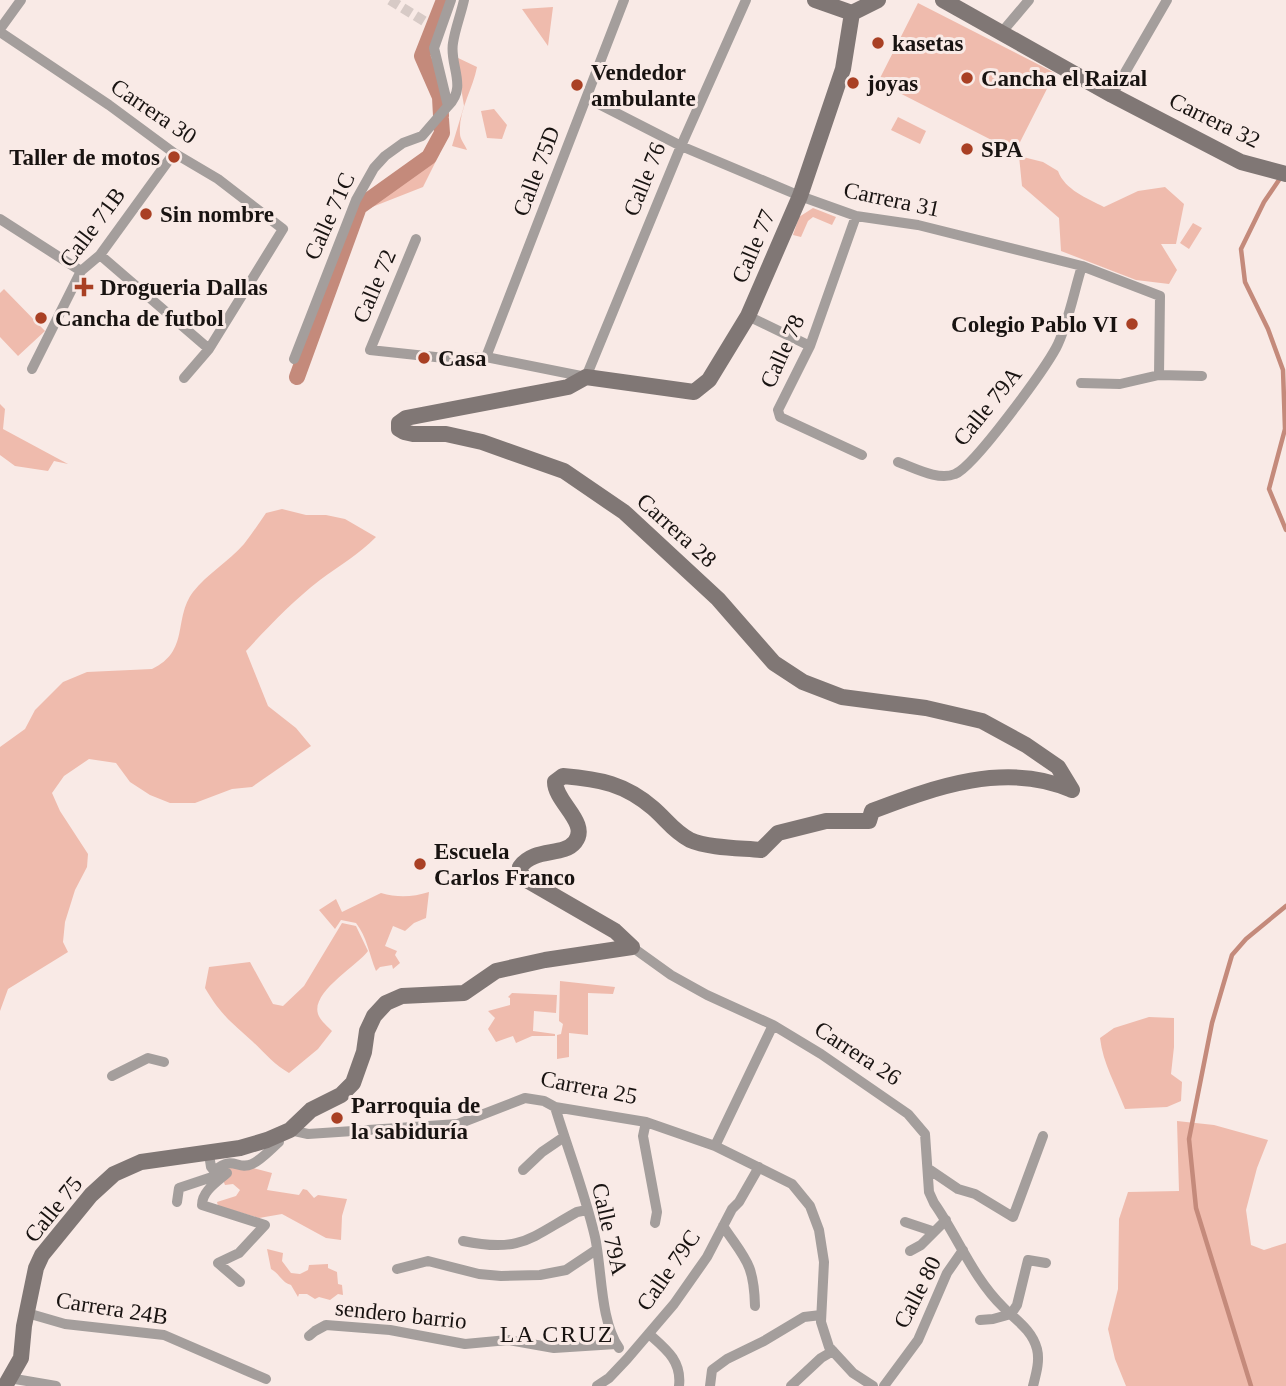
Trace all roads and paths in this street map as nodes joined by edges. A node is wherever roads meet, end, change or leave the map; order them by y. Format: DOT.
graph roads {
  1 [pos="21,0"];
  2 [pos="451,0"];
  3 [pos="464,0"];
  4 [pos="624,0"];
  5 [pos="746,0"];
  6 [pos="815,0"];
  7 [pos="878,0"];
  8 [pos="943,0"];
  9 [pos="1029,0"];
  10 [pos="1167,0"];
  11 [pos="854,7"];
  12 [pos="0,30"];
  13 [pos="1002,32"];
  14 [pos="1112,95"];
  15 [pos="587,98"];
  16 [pos="448,106"];
  17 [pos="681,146"];
  18 [pos="173,153"];
  19 [pos="1280,172"];
  20 [pos="800,196"];
  21 [pos="856,216"];
  22 [pos="0,219"];
  23 [pos="416,239"];
  24 [pos="100,255"];
  25 [pos="1083,266"];
  26 [pos="81,271"];
  27 [pos="748,316"];
  28 [pos="810,346"];
  29 [pos="209,349"];
  30 [pos="486,357"];
  31 [pos="294,359"];
  32 [pos="32,369"];
  33 [pos="1159,375"];
  34 [pos="1202,376"];
  35 [pos="586,377"];
  36 [pos="184,378"];
  37 [pos="1081,383"];
  38 [pos="862,455"];
  39 [pos="898,462"];
  40 [pos="520,867"];
  41 [pos="632,947"];
  42 [pos="773,1026"];
  43 [pos="164,1062"];
  44 [pos="111,1076"];
  45 [pos="555,1107"];
  46 [pos="646,1122"];
  47 [pos="284,1136"];
  48 [pos="1043,1136"];
  49 [pos="564,1137"];
  50 [pos="715,1146"];
  51 [pos="209,1154"];
  52 [pos="141,1162"];
  53 [pos="759,1167"];
  54 [pos="523,1170"];
  55 [pos="214,1171"];
  56 [pos="227,1173"];
  57 [pos="929,1173"];
  58 [pos="177,1202"];
  59 [pos="587,1210"];
  60 [pos="946,1220"];
  61 [pos="905,1222"];
  62 [pos="656,1223"];
  63 [pos="723,1226"];
  64 [pos="932,1231"];
  65 [pos="463,1241"];
  66 [pos="596,1250"];
  67 [pos="963,1250"];
  68 [pos="910,1251"];
  69 [pos="1046,1263"];
  70 [pos="397,1269"];
  71 [pos="240,1282"];
  72 [pos="755,1306"];
  73 [pos="27,1313"];
  74 [pos="1012,1314"];
  75 [pos="821,1315"];
  76 [pos="980,1320"];
  77 [pos="649,1334"];
  78 [pos="309,1336"];
  79 [pos="617,1344"];
  80 [pos="833,1351"];
  81 [pos="627,1359"];
  82 [pos="266,1379"];
  83 [pos="7,1382"];
  84 [pos="613,1382"];
  85 [pos="56,1386"];
  86 [pos="597,1386"];
  87 [pos="679,1386"];
  88 [pos="710,1386"];
  89 [pos="791,1386"];
  90 [pos="873,1386"];
  91 [pos="884,1386"];
  92 [pos="1032,1386"];
  1 -- 12 [label="street"];
  2 -- 16 [label="street"];
  3 -- 16 [label="street"];
  4 -- 15 [label="street, Calle 75D"];
  5 -- 17 [label="street, Calle 76"];
  6 -- 11 [label="street"];
  7 -- 11 [label="street"];
  8 -- 13 [label="street, Carrera 32"];
  9 -- 13 [label="street"];
  10 -- 14 [label="street"];
  11 -- 20 [label="street, Calle 77"];
  12 -- 18 [label="street, Carrera 30"];
  13 -- 14 [label="street, Carrera 32"];
  14 -- 19 [label="street, Carrera 32"];
  15 -- 17 [label="street, Carrera 31"];
  15 -- 30 [label="street, Calle 75D"];
  16 -- 31 [label="street, Calle 71C"];
  17 -- 20 [label="street, Carrera 31"];
  17 -- 35 [label="street, Calle 76"];
  18 -- 24 [label="street, Calle 71B"];
  18 -- 29 [label="street, Carrera 30"];
  20 -- 21 [label="street, Carrera 31"];
  20 -- 27 [label="street, Calle 77"];
  21 -- 25 [label="street, Carrera 31"];
  21 -- 28 [label="street, Calle 78"];
  22 -- 26 [label="street"];
  23 -- 30 [label="street, Calle 72"];
  24 -- 26 [label="street, Calle 71B"];
  24 -- 29 [label="street"];
  25 -- 33 [label="street, Carrera 31"];
  25 -- 39 [label="street, Calle 79A"];
  26 -- 32 [label="street, Calle 71B"];
  27 -- 28 [label="street"];
  27 -- 35 [label="street, Calle 77"];
  28 -- 38 [label="street, Calle 78"];
  29 -- 36 [label="street"];
  30 -- 35 [label="street"];
  33 -- 34 [label="street"];
  33 -- 37 [label="street"];
  35 -- 40 [label="street, Carrera 28"];
  40 -- 41 [label="street, Carrera 26"];
  41 -- 42 [label="street, Carrera 26"];
  41 -- 47 [label="street"];
  42 -- 50 [label="street"];
  42 -- 57 [label="street, Carrera 26"];
  43 -- 44 [label="street"];
  45 -- 46 [label="street, Carrera 25"];
  45 -- 47 [label="street, Carrera 25"];
  45 -- 49 [label="street, Calle 79A"];
  46 -- 50 [label="street, Carrera 25"];
  46 -- 62 [label="street"];
  47 -- 51 [label="street, Carrera 25"];
  47 -- 55 [label="street"];
  48 -- 57 [label="street"];
  49 -- 54 [label="street"];
  49 -- 59 [label="street, Calle 79A"];
  50 -- 53 [label="street, Carrera 25"];
  51 -- 52 [label="street, Carrera 25"];
  51 -- 55 [label="street"];
  52 -- 73 [label="street, Calle 75"];
  53 -- 63 [label="street, Calle 79C"];
  53 -- 75 [label="street, Carrera 25"];
  55 -- 56 [label="street"];
  56 -- 58 [label="street"];
  56 -- 71 [label="street"];
  57 -- 60 [label="street, Carrera 26"];
  59 -- 65 [label="street"];
  59 -- 66 [label="street, Calle 79A"];
  60 -- 64 [label="street"];
  60 -- 67 [label="street, Carrera 26"];
  61 -- 64 [label="street"];
  63 -- 72 [label="street"];
  63 -- 77 [label="street, Calle 79C"];
  64 -- 68 [label="street"];
  66 -- 70 [label="street, sendero barrio"];
  66 -- 79 [label="street, Calle 79A"];
  67 -- 74 [label="street, Carrera 26"];
  67 -- 91 [label="street, Calle 80"];
  69 -- 74 [label="street"];
  73 -- 82 [label="street, Carrera 24B"];
  73 -- 83 [label="street, Calle 75"];
  74 -- 76 [label="street"];
  74 -- 92 [label="street, Carrera 26"];
  75 -- 80 [label="street, Carrera 25"];
  75 -- 88 [label="street"];
  77 -- 81 [label="street, Calle 79C"];
  77 -- 87 [label="street"];
  78 -- 79 [label="street, sendero barrio"];
  79 -- 81 [label="street, Calle 79A"];
  80 -- 89 [label="street"];
  80 -- 90 [label="street, Carrera 25"];
  81 -- 84 [label="street, Calle 79C"];
  83 -- 85 [label="street"];
  84 -- 86 [label="street, Calle 79C"];
}
